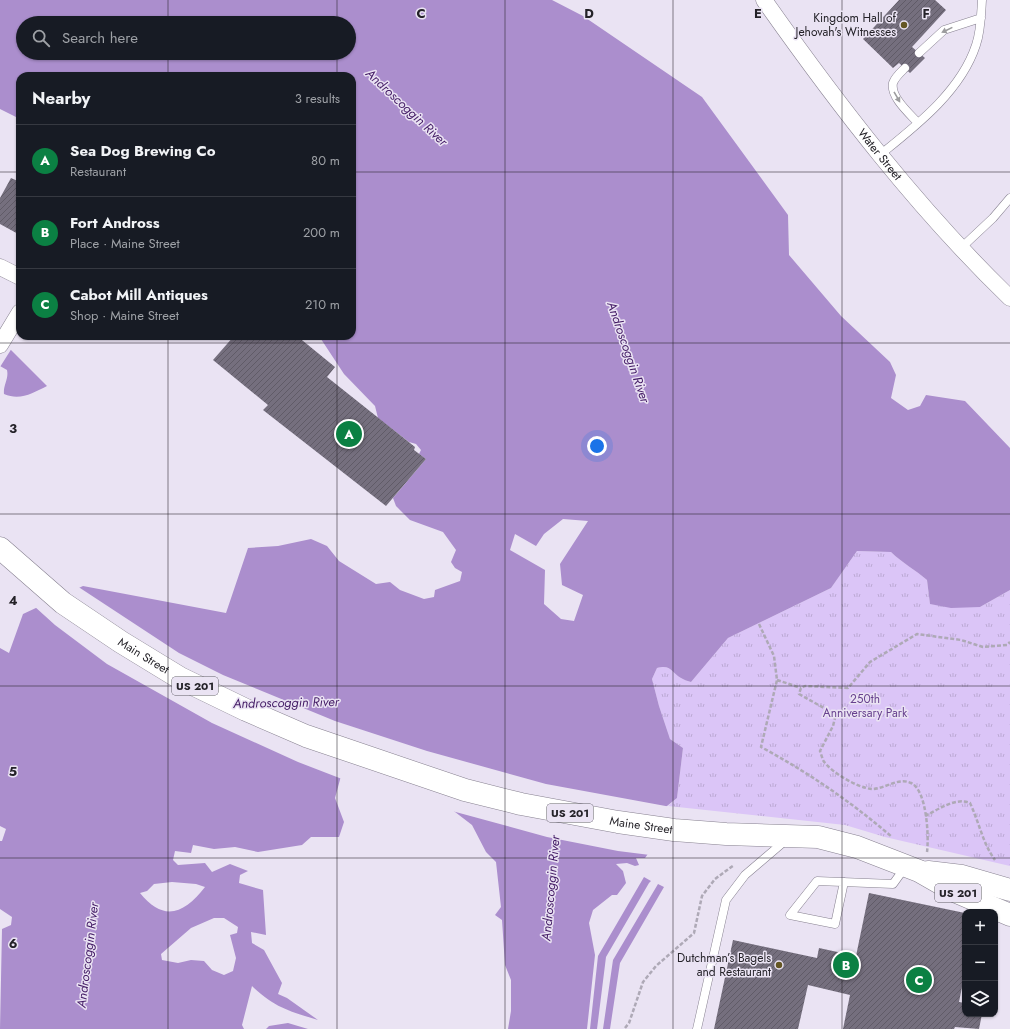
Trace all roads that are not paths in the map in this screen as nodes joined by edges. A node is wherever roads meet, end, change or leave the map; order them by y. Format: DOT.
graph roads {
  1 [pos="764,0"];
  2 [pos="982,0"];
  3 [pos="981,18"];
  4 [pos="919,53"];
  5 [pos="905,68"];
  6 [pos="918,124"];
  7 [pos="881,154"];
  8 [pos="1009,200"];
  9 [pos="961,248"];
  10 [pos="0,267"];
  11 [pos="16,275"];
  12 [pos="1010,298"];
  13 [pos="0,548"];
  14 [pos="418,774"];
  15 [pos="791,835"];
  16 [pos="917,864"];
  17 [pos="844,882"];
  18 [pos="1010,890"];
  19 [pos="1010,915"];
  20 [pos="698,1029"];
  1 -- 7 [label="street, Water Street"];
  2 -- 3 [label="lane"];
  3 -- 4 [label="lane, one-way"];
  3 -- 6 [label="lane"];
  5 -- 6 [label="lane, one-way"];
  6 -- 7 [label="lane"];
  7 -- 9 [label="street, Water Street"];
  8 -- 9 [label="lane"];
  9 -- 12 [label="street, Water Street"];
  10 -- 11 [label="street"];
  13 -- 14 [label="main road, Main Street / US 201"];
  14 -- 15 [label="main road, Maine Street / US 201"];
  15 -- 16 [label="main road, US 201"];
  15 -- 20 [label="lane"];
  16 -- 17 [label="lane"];
  16 -- 18 [label="main road"];
  16 -- 19 [label="main road, US 201"];
  17 -- 17 [label="lane"];
}
